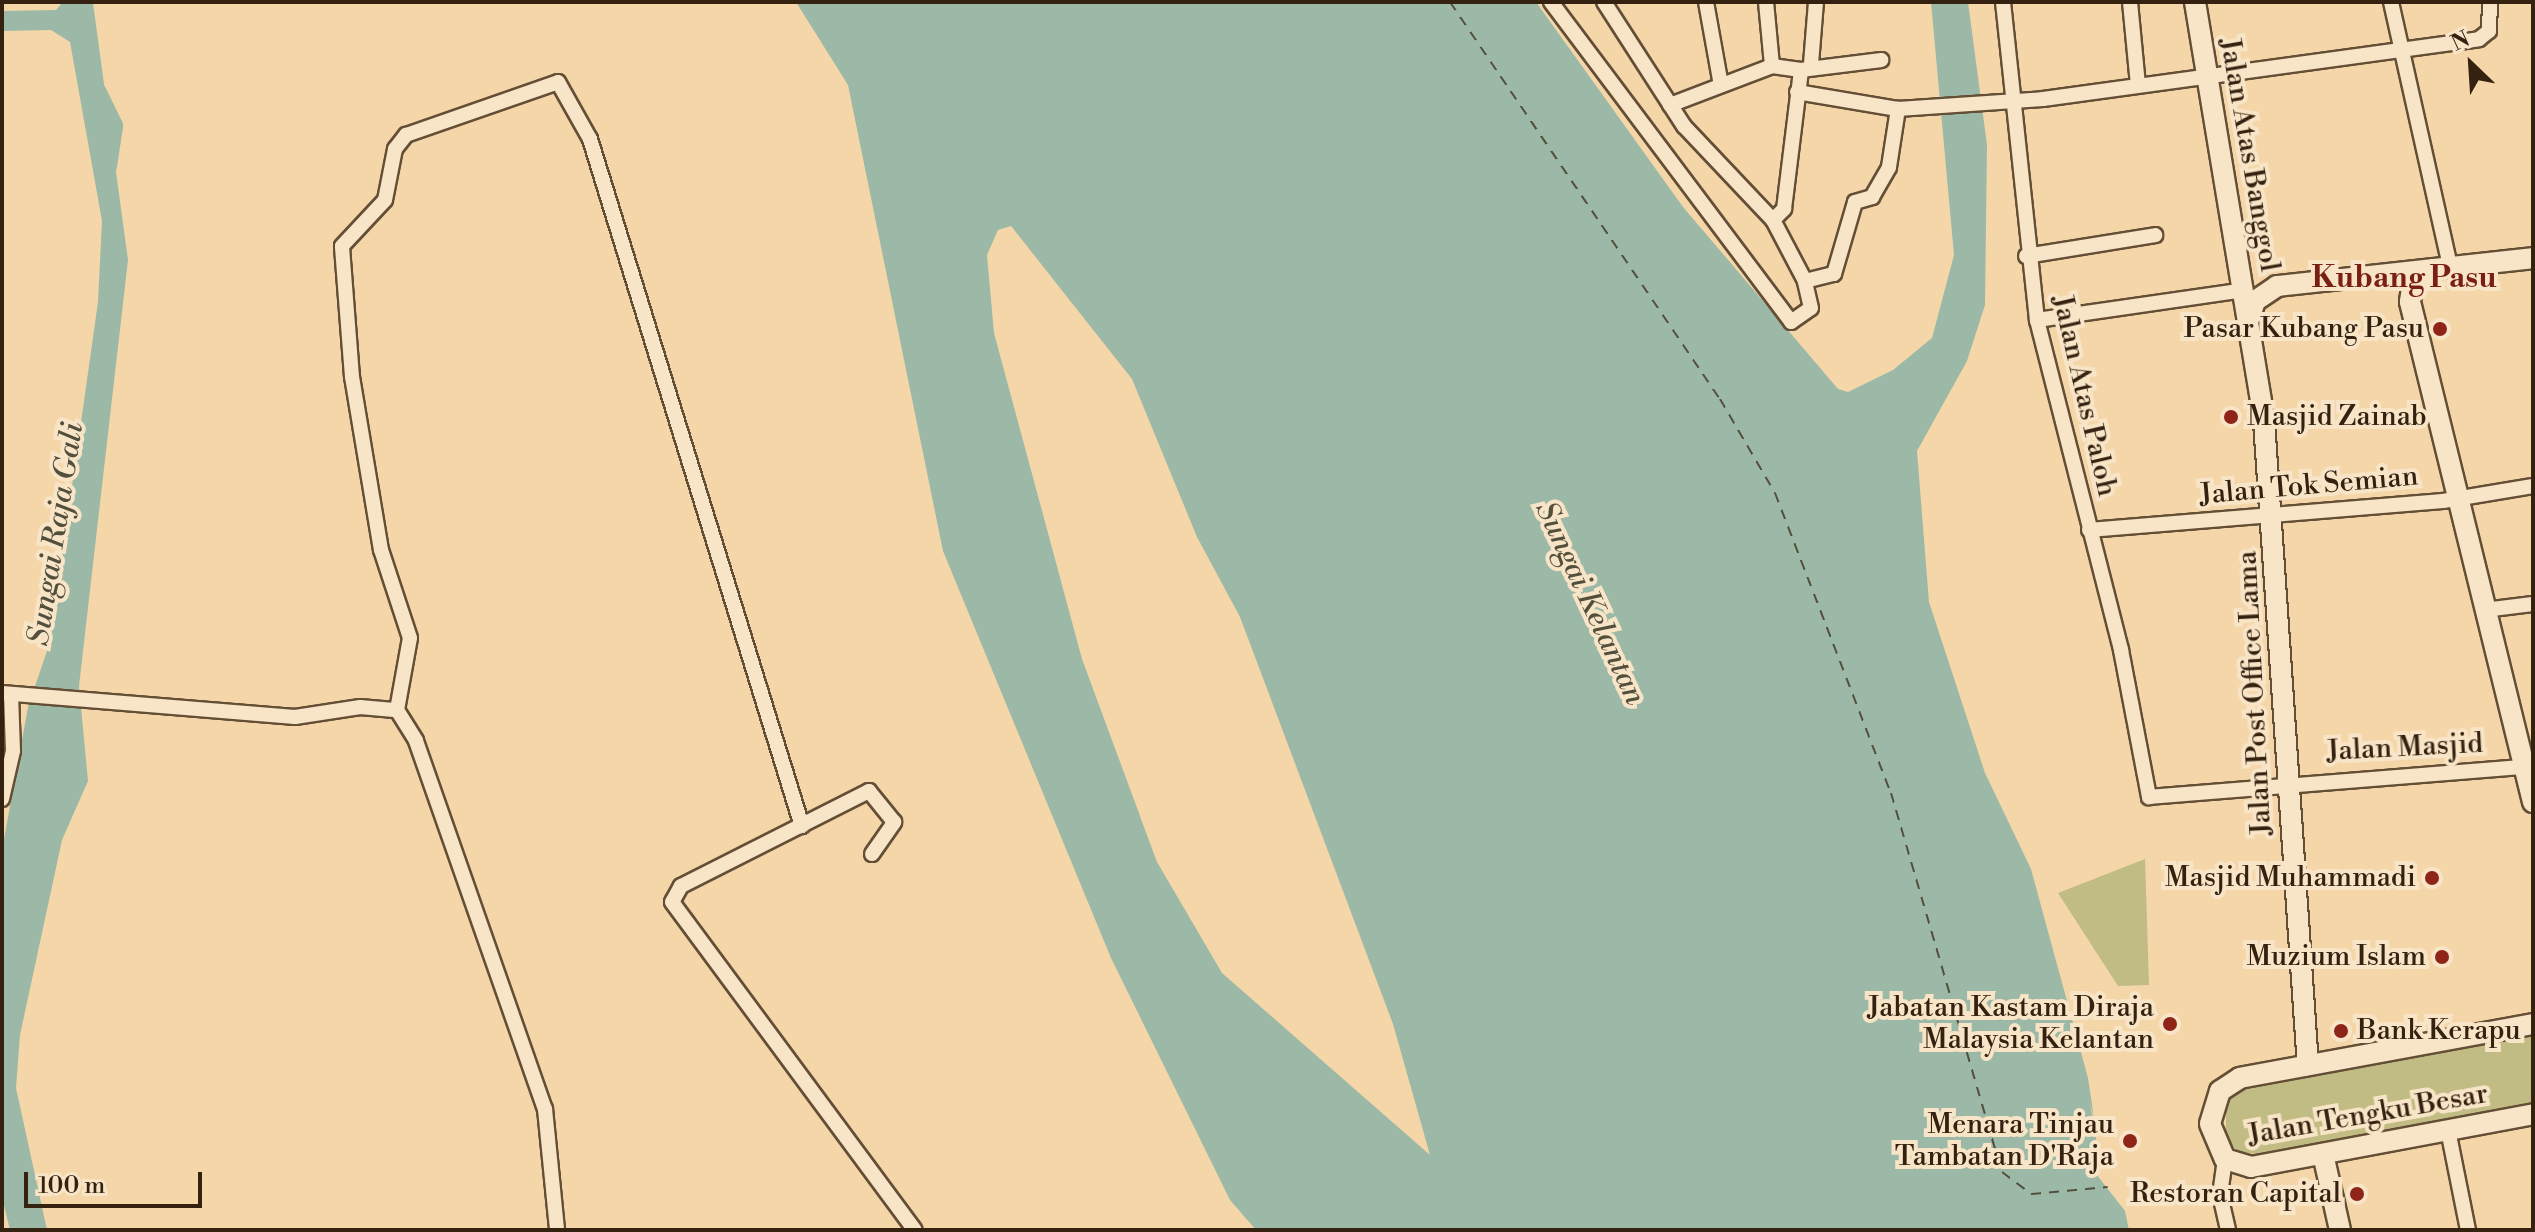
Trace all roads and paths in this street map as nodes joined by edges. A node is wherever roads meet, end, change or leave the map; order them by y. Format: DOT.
graph roads {
  1 [pos="1551,2"];
  2 [pos="1604,2"];
  3 [pos="1706,2"];
  4 [pos="1766,2"];
  5 [pos="1816,2"];
  6 [pos="2003,2"];
  7 [pos="2130,2"];
  8 [pos="2195,2"];
  9 [pos="2391,2"];
  10 [pos="2490,2"];
  11 [pos="2400,46"];
  12 [pos="1881,60"];
  13 [pos="1772,66"];
  14 [pos="1806,67"];
  15 [pos="2202,73"];
  16 [pos="1721,85"];
  17 [pos="2138,85"];
  18 [pos="1797,92"];
  19 [pos="2011,102"];
  20 [pos="1670,105"];
  21 [pos="1906,109"];
  22 [pos="1773,220"];
  23 [pos="2155,235"];
  24 [pos="2237,248"];
  25 [pos="2026,256"];
  26 [pos="2533,258"];
  27 [pos="2442,268"];
  28 [pos="2369,273"];
  29 [pos="1805,281"];
  30 [pos="2277,286"];
  31 [pos="2244,290"];
  32 [pos="2410,302"];
  33 [pos="2250,317"];
  34 [pos="2037,320"];
  35 [pos="2533,486"];
  36 [pos="2457,498"];
  37 [pos="2271,515"];
  38 [pos="2089,530"];
  39 [pos="2533,604"];
  40 [pos="2484,610"];
  41 [pos="10,695"];
  42 [pos="397,710"];
  43 [pos="2524,767"];
  44 [pos="2288,781"];
  45 [pos="2149,797"];
  46 [pos="2,799"];
  47 [pos="2533,802"];
  48 [pos="802,826"];
  49 [pos="872,854"];
  50 [pos="2533,1024"];
  51 [pos="2308,1066"];
  52 [pos="2533,1114"];
  53 [pos="2448,1130"];
  54 [pos="2323,1154"];
  55 [pos="2224,1168"];
  56 [pos="557,1230"];
  57 [pos="915,1230"];
  58 [pos="2228,1230"];
  59 [pos="2340,1230"];
  60 [pos="2468,1230"];
  1 -- 29 [label="street"];
  2 -- 20 [label="street"];
  3 -- 16 [label="street"];
  4 -- 13 [label="street"];
  5 -- 14 [label="street"];
  6 -- 19 [label="street, Jalan Atas Paloh"];
  7 -- 17 [label="street"];
  8 -- 15 [label="main road, Jalan Atas Banggol"];
  9 -- 11 [label="street"];
  10 -- 11 [label="street"];
  11 -- 15 [label="street"];
  11 -- 27 [label="street"];
  12 -- 14 [label="street"];
  13 -- 14 [label="street"];
  13 -- 16 [label="street"];
  14 -- 18 [label="street"];
  15 -- 17 [label="street"];
  15 -- 24 [label="main road, Jalan Atas Banggol"];
  16 -- 20 [label="street"];
  17 -- 19 [label="street"];
  18 -- 21 [label="street"];
  18 -- 22 [label="street"];
  19 -- 21 [label="street"];
  19 -- 25 [label="street, Jalan Atas Paloh"];
  20 -- 22 [label="street"];
  21 -- 29 [label="street"];
  22 -- 29 [label="street"];
  23 -- 25 [label="street"];
  24 -- 30 [label="main road"];
  24 -- 31 [label="main road, Jalan Atas Banggol"];
  25 -- 34 [label="street, Jalan Atas Paloh"];
  26 -- 27 [label="main road"];
  27 -- 28 [label="main road"];
  27 -- 32 [label="main road"];
  28 -- 30 [label="main road"];
  28 -- 32 [label="main road"];
  30 -- 33 [label="main road"];
  31 -- 33 [label="main road, Jalan Atas Banggol"];
  31 -- 34 [label="street"];
  32 -- 36 [label="main road"];
  33 -- 37 [label="main road, Jalan Post Office Lama"];
  34 -- 38 [label="street, Jalan Atas Paloh"];
  35 -- 36 [label="street, Jalan Tok Semian"];
  36 -- 37 [label="street, Jalan Tok Semian"];
  36 -- 40 [label="main road"];
  37 -- 38 [label="street, Jalan Tok Semian"];
  37 -- 44 [label="main road, Jalan Post Office Lama"];
  38 -- 45 [label="street, Jalan Atas Paloh"];
  39 -- 40 [label="street"];
  40 -- 43 [label="main road"];
  41 -- 42 [label="street"];
  41 -- 46 [label="street"];
  42 -- 48 [label="street"];
  42 -- 56 [label="street"];
  43 -- 44 [label="street, Jalan Masjid"];
  43 -- 47 [label="main road"];
  44 -- 45 [label="street, Jalan Masjid"];
  44 -- 51 [label="main road, Jalan Post Office Lama"];
  48 -- 49 [label="street"];
  48 -- 57 [label="street"];
  50 -- 51 [label="main road, Jalan Tengku Besar"];
  51 -- 55 [label="main road, Jalan Tengku Besar"];
  52 -- 53 [label="main road, Jalan Tengku Besar"];
  53 -- 54 [label="main road, Jalan Tengku Besar"];
  53 -- 60 [label="street"];
  54 -- 55 [label="main road, Jalan Tengku Besar"];
  54 -- 59 [label="main road"];
  55 -- 58 [label="street"];
}
